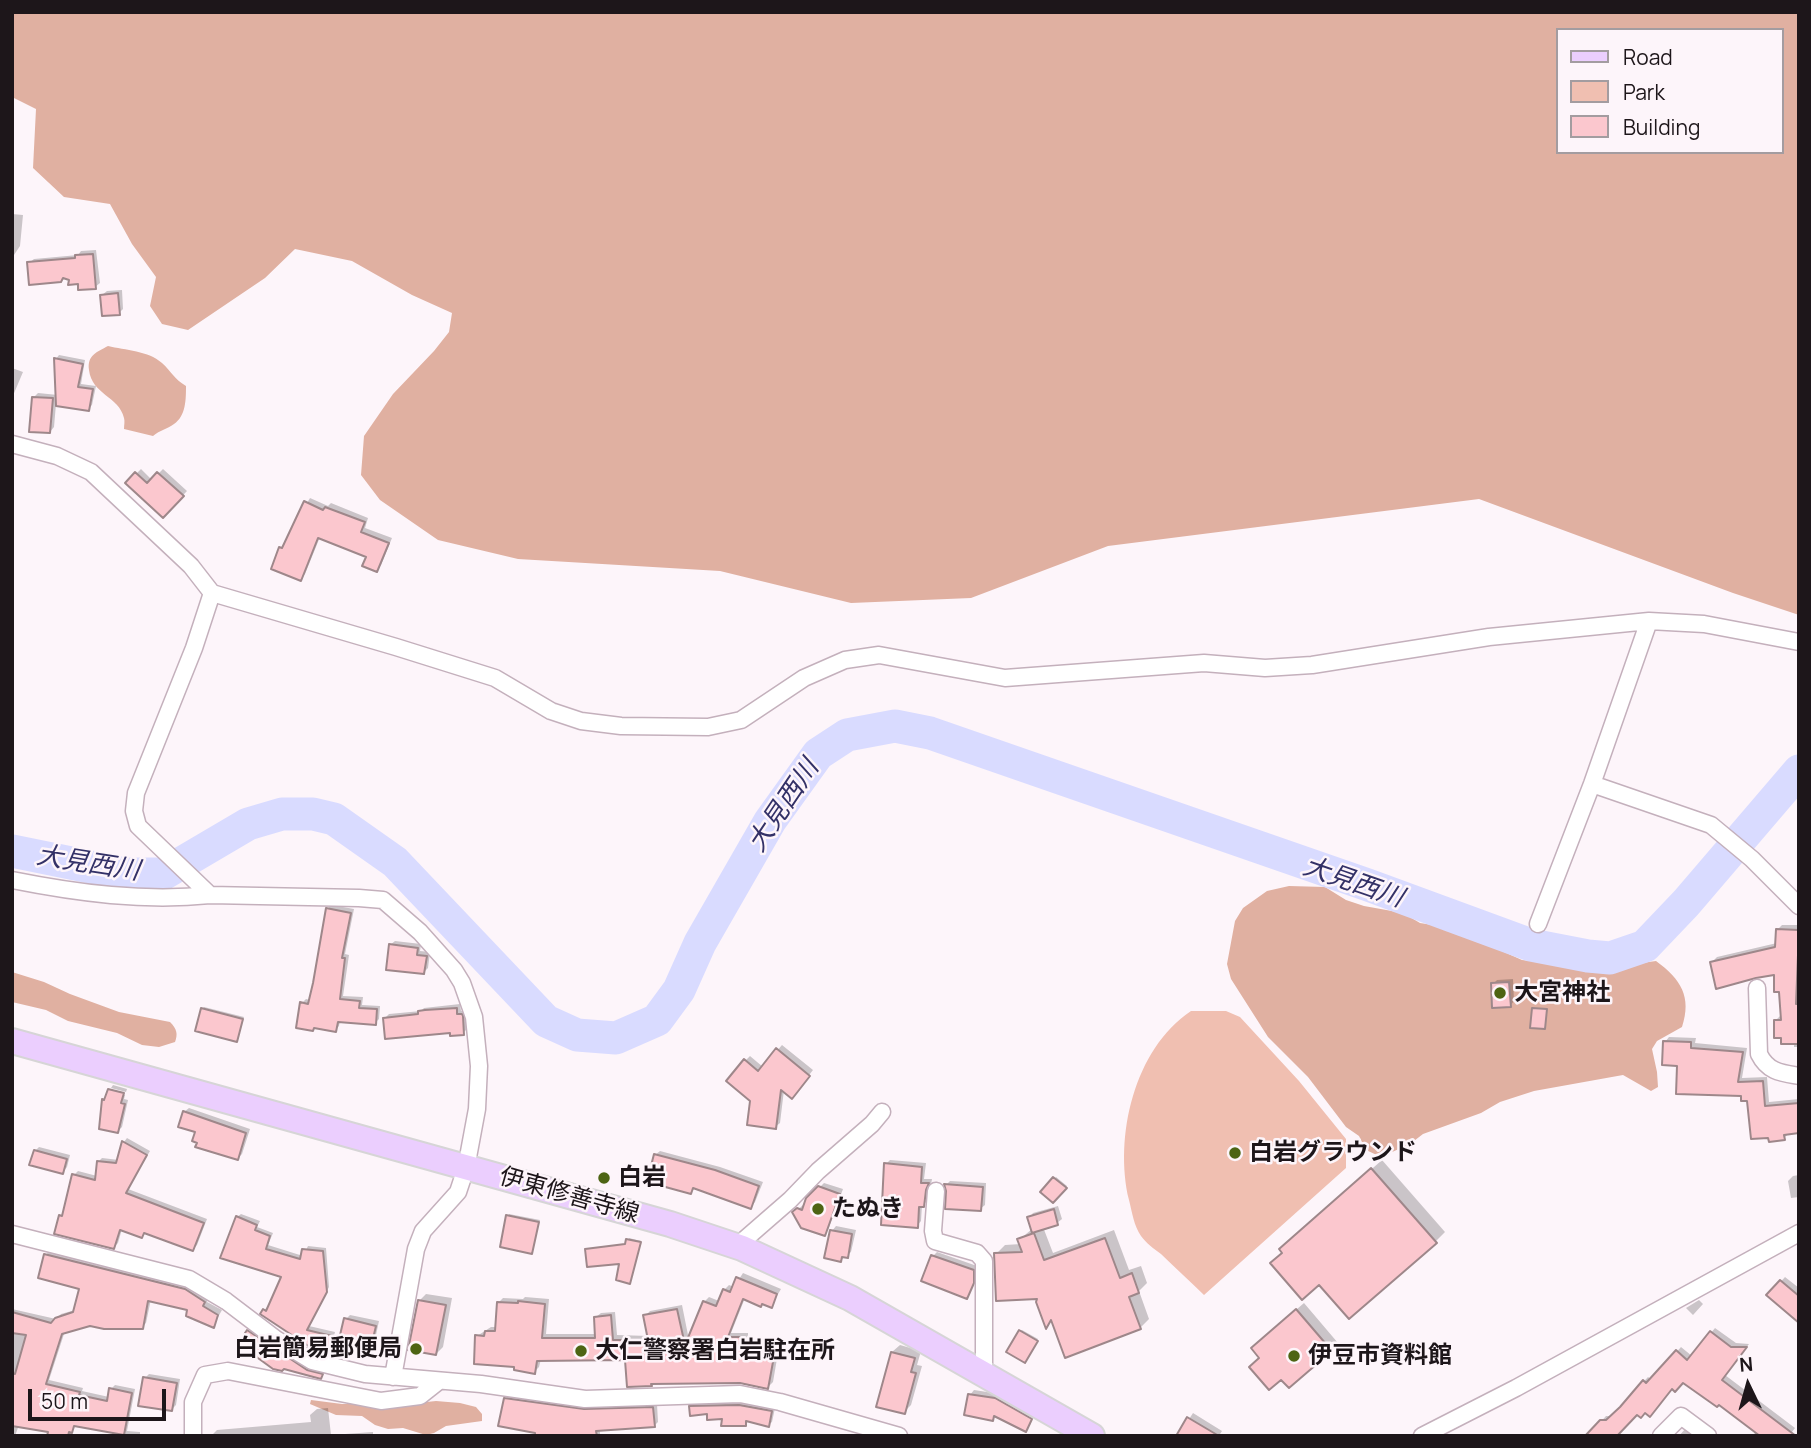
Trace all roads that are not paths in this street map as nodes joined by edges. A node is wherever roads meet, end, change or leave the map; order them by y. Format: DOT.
graph roads {
  1 [pos="12,444"];
  2 [pos="212,593"];
  3 [pos="1650,621"];
  4 [pos="1799,642"];
  5 [pos="1592,784"];
  6 [pos="12,880"];
  7 [pos="207,892"];
  8 [pos="1799,906"];
  9 [pos="1538,924"];
  10 [pos="1757,988"];
  11 [pos="12,1041"];
  12 [pos="1799,1076"];
  13 [pos="882,1112"];
  14 [pos="466,1168"];
  15 [pos="936,1191"];
  16 [pos="1799,1233"];
  17 [pos="12,1234"];
  18 [pos="736,1247"];
  19 [pos="984,1374"];
  20 [pos="393,1377"];
  21 [pos="439,1381"];
  22 [pos="193,1436"];
  23 [pos="899,1436"];
  24 [pos="1092,1436"];
  25 [pos="1422,1436"];
  26 [pos="1661,1436"];
  27 [pos="1707,1436"];
  1 -- 2 [label="street"];
  2 -- 3 [label="street"];
  2 -- 7 [label="street"];
  3 -- 4 [label="street"];
  3 -- 5 [label="street"];
  5 -- 8 [label="street"];
  5 -- 9 [label="street"];
  6 -- 7 [label="street"];
  7 -- 14 [label="street"];
  10 -- 12 [label="street"];
  11 -- 14 [label="main road, 伊東修善寺線"];
  13 -- 18 [label="street"];
  14 -- 18 [label="main road, 伊東修善寺線"];
  14 -- 20 [label="street"];
  15 -- 19 [label="street"];
  16 -- 25 [label="street"];
  17 -- 20 [label="street"];
  18 -- 19 [label="main road, 伊東修善寺線"];
  19 -- 24 [label="main road, 伊東修善寺線"];
  20 -- 21 [label="street"];
  21 -- 22 [label="street"];
  21 -- 23 [label="street"];
  26 -- 27 [label="street"];
}
